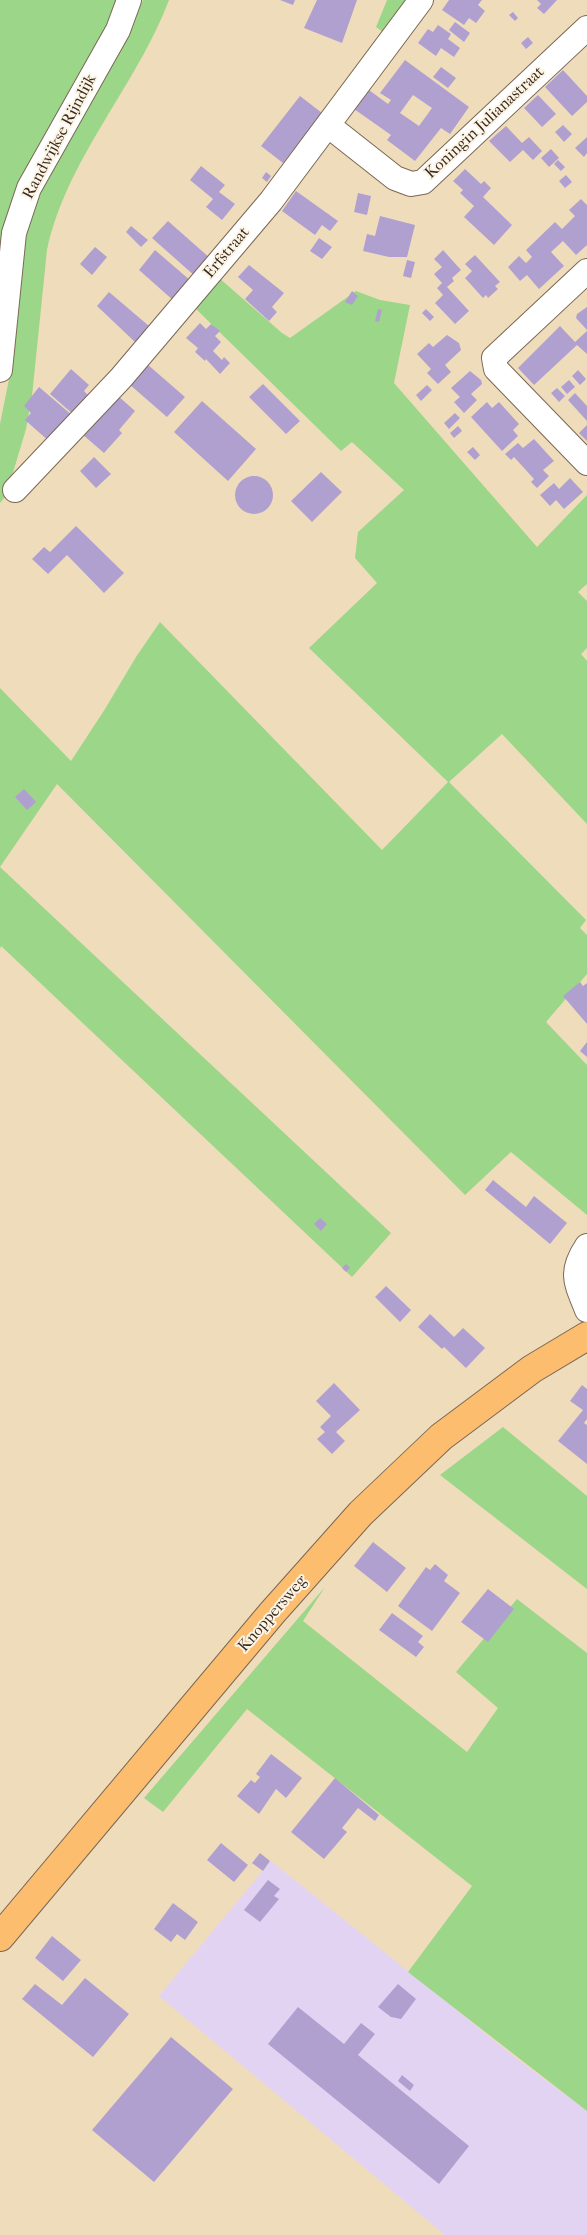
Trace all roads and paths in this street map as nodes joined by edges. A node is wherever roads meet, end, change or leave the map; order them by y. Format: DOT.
graph roads {
  1 [pos="129,0"];
  2 [pos="421,0"];
  3 [pos="587,28"];
  4 [pos="329,126"];
  5 [pos="587,271"];
  6 [pos="0,370"];
  7 [pos="587,463"];
  8 [pos="15,490"];
  9 [pos="587,1246"];
  10 [pos="587,1310"];
  11 [pos="587,1336"];
  12 [pos="0,1937"];
  1 -- 6 [label="street, Randwijkse Rijndijk"];
  2 -- 4 [label="street, Erfstraat"];
  3 -- 4 [label="street, Koningin Julianastraat"];
  4 -- 8 [label="street, Erfstraat"];
  5 -- 7 [label="street"];
  9 -- 10 [label="street"];
  11 -- 12 [label="main road, Knoppersweg"];
}
